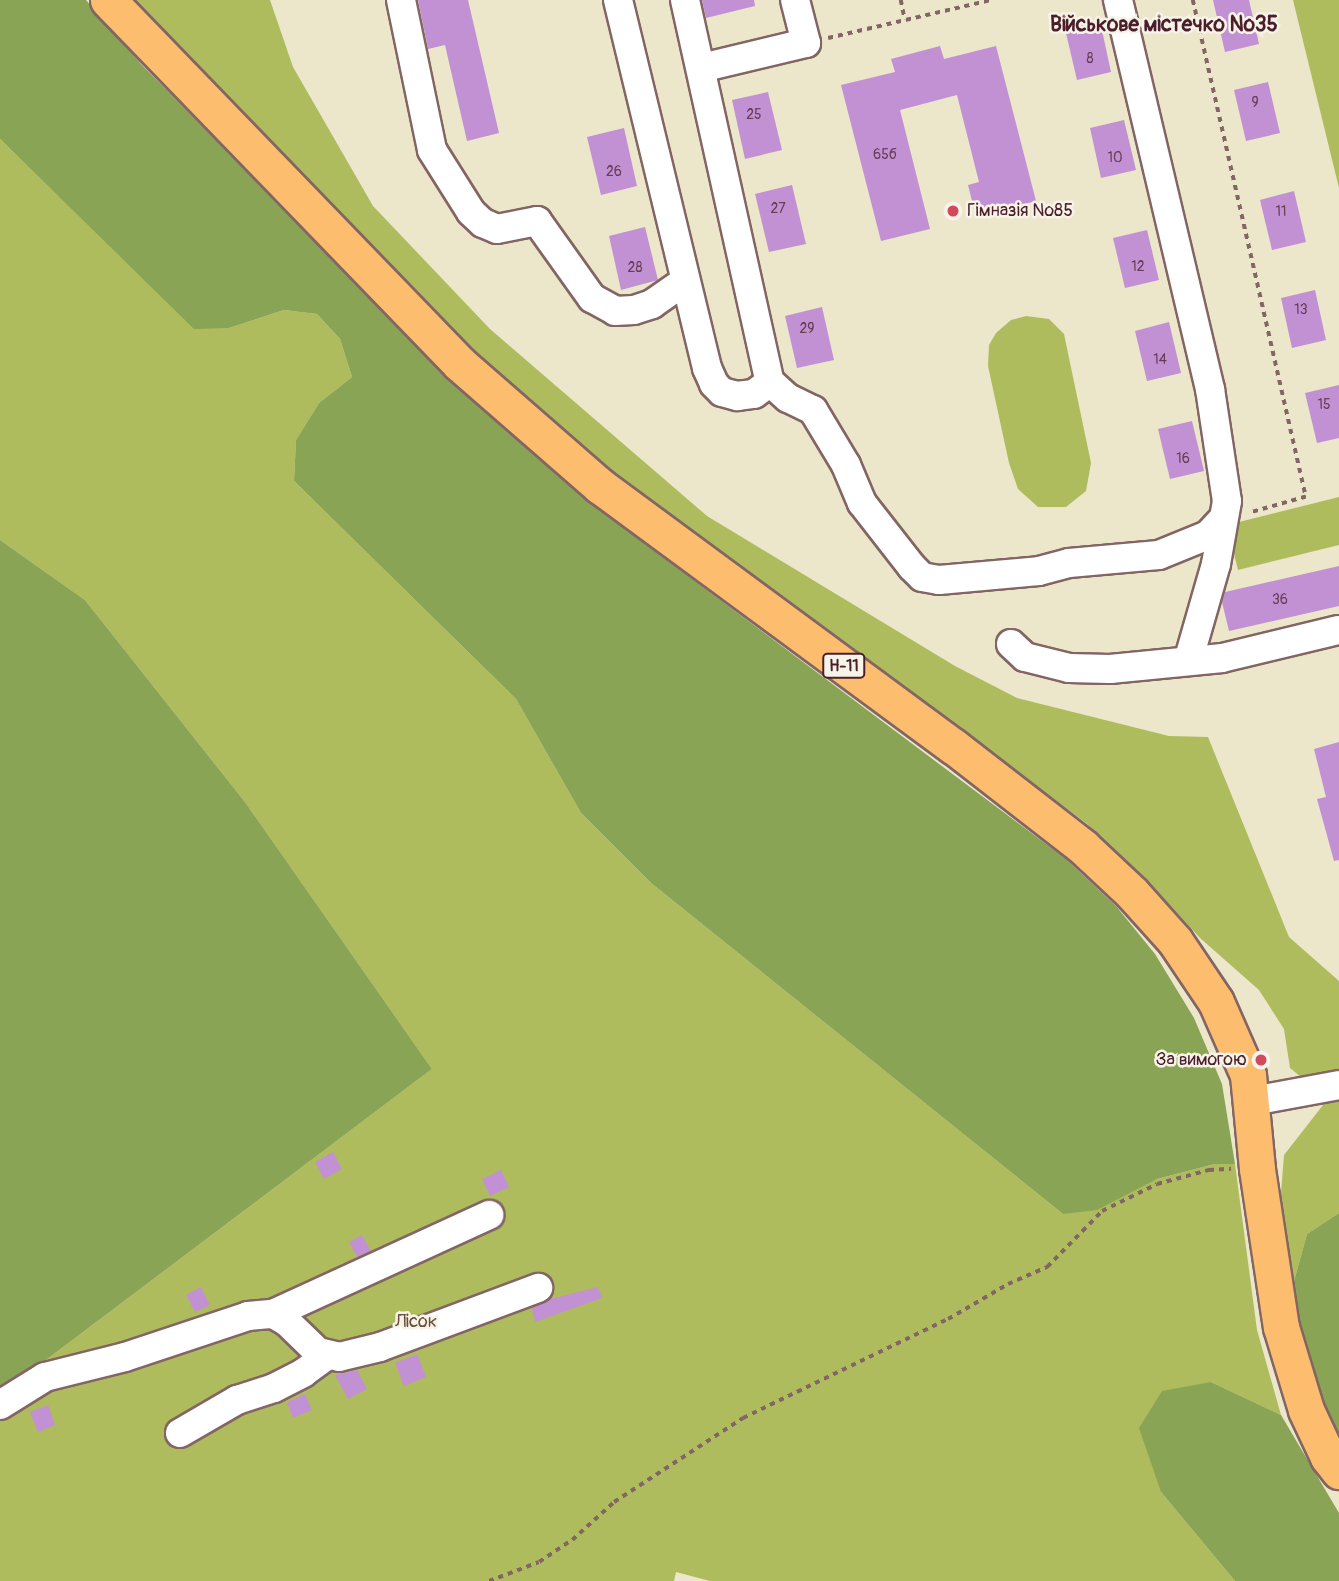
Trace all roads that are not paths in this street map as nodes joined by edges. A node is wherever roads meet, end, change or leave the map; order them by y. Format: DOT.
graph roads {
  1 [pos="108,0"];
  2 [pos="401,0"];
  3 [pos="618,0"];
  4 [pos="685,0"];
  5 [pos="795,0"];
  6 [pos="1118,0"];
  7 [pos="701,68"];
  8 [pos="684,282"];
  9 [pos="770,382"];
  10 [pos="1222,520"];
  11 [pos="1339,630"];
  12 [pos="1011,644"];
  13 [pos="1189,658"];
  14 [pos="1339,1084"];
  15 [pos="1253,1101"];
  16 [pos="489,1215"];
  17 [pos="538,1288"];
  18 [pos="273,1314"];
  19 [pos="328,1355"];
  20 [pos="0,1405"];
  21 [pos="180,1433"];
  22 [pos="1339,1471"];
  1 -- 15 [label="main road, Н-11"];
  2 -- 8 [label="lane"];
  3 -- 8 [label="lane"];
  4 -- 7 [label="lane"];
  5 -- 7 [label="lane"];
  6 -- 10 [label="lane"];
  7 -- 9 [label="lane"];
  8 -- 9 [label="lane"];
  9 -- 10 [label="lane"];
  10 -- 13 [label="lane"];
  11 -- 13 [label="lane"];
  12 -- 13 [label="lane"];
  14 -- 15 [label="lane"];
  15 -- 22 [label="main road, Н-11"];
  16 -- 18 [label="lane"];
  17 -- 19 [label="lane"];
  18 -- 19 [label="lane"];
  18 -- 20 [label="lane"];
  19 -- 21 [label="lane"];
}
